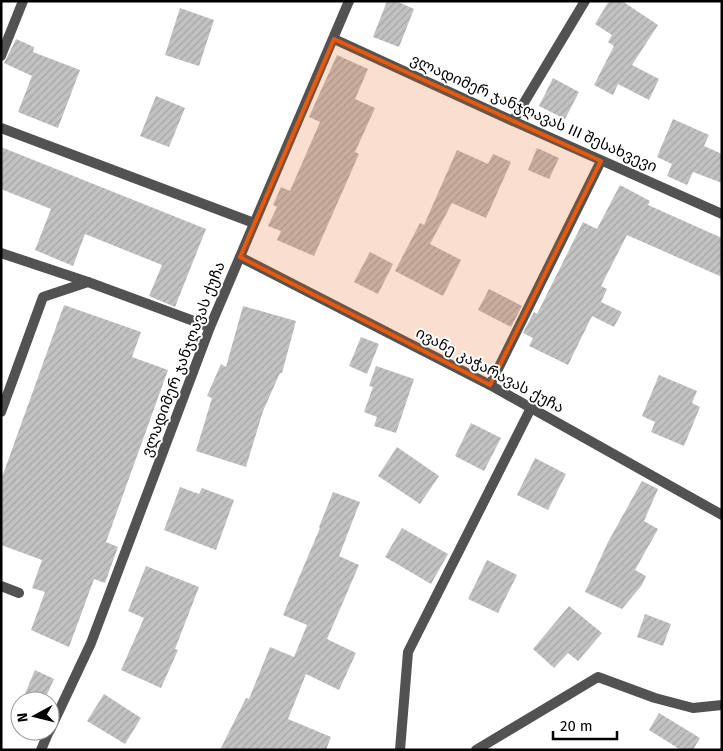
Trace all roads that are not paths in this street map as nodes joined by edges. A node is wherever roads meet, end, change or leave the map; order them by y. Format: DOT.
graph roads {
  1 [pos="23,1"];
  2 [pos="349,1"];
  3 [pos="585,1"];
  4 [pos="334,39"];
  5 [pos="1,56"];
  6 [pos="513,122"];
  7 [pos="1,128"];
  8 [pos="602,161"];
  9 [pos="722,214"];
  10 [pos="254,223"];
  11 [pos="1,253"];
  12 [pos="240,257"];
  13 [pos="88,282"];
  14 [pos="210,327"];
  15 [pos="490,385"];
  16 [pos="531,408"];
  17 [pos="1,412"];
  18 [pos="722,516"];
  19 [pos="1,586"];
  20 [pos="19,593"];
  21 [pos="722,704"];
  22 [pos="60,709"];
  23 [pos="400,750"];
  24 [pos="476,750"];
  1 -- 5 [label="street"];
  2 -- 4 [label="street, ვლადიმერ ჯანჯღავას ქუჩა"];
  3 -- 6 [label="street"];
  4 -- 6 [label="street, ვლადიმერ ჯანჯღავას III შესახვევი"];
  4 -- 10 [label="street, ვლადიმერ ჯანჯღავას ქუჩა"];
  6 -- 8 [label="street, ვლადიმერ ჯანჯღავას III შესახვევი"];
  7 -- 10 [label="street"];
  8 -- 9 [label="street, ვლადიმერ ჯანჯღავას III შესახვევი"];
  8 -- 15 [label="street"];
  10 -- 12 [label="street, ვლადიმერ ჯანჯღავას ქუჩა"];
  11 -- 13 [label="street"];
  12 -- 14 [label="street, ვლადიმერ ჯანჯღავას ქუჩა"];
  12 -- 15 [label="street, ივანე კაჭარავას ქუჩა"];
  13 -- 14 [label="street"];
  13 -- 17 [label="street"];
  14 -- 22 [label="street, ვლადიმერ ჯანჯღავას ქუჩა"];
  15 -- 16 [label="street, ივანე კაჭარავას ქუჩა"];
  16 -- 18 [label="street, ივანე კაჭარავას ქუჩა"];
  16 -- 23 [label="street"];
  19 -- 20 [label="street"];
  21 -- 24 [label="street"];
}
